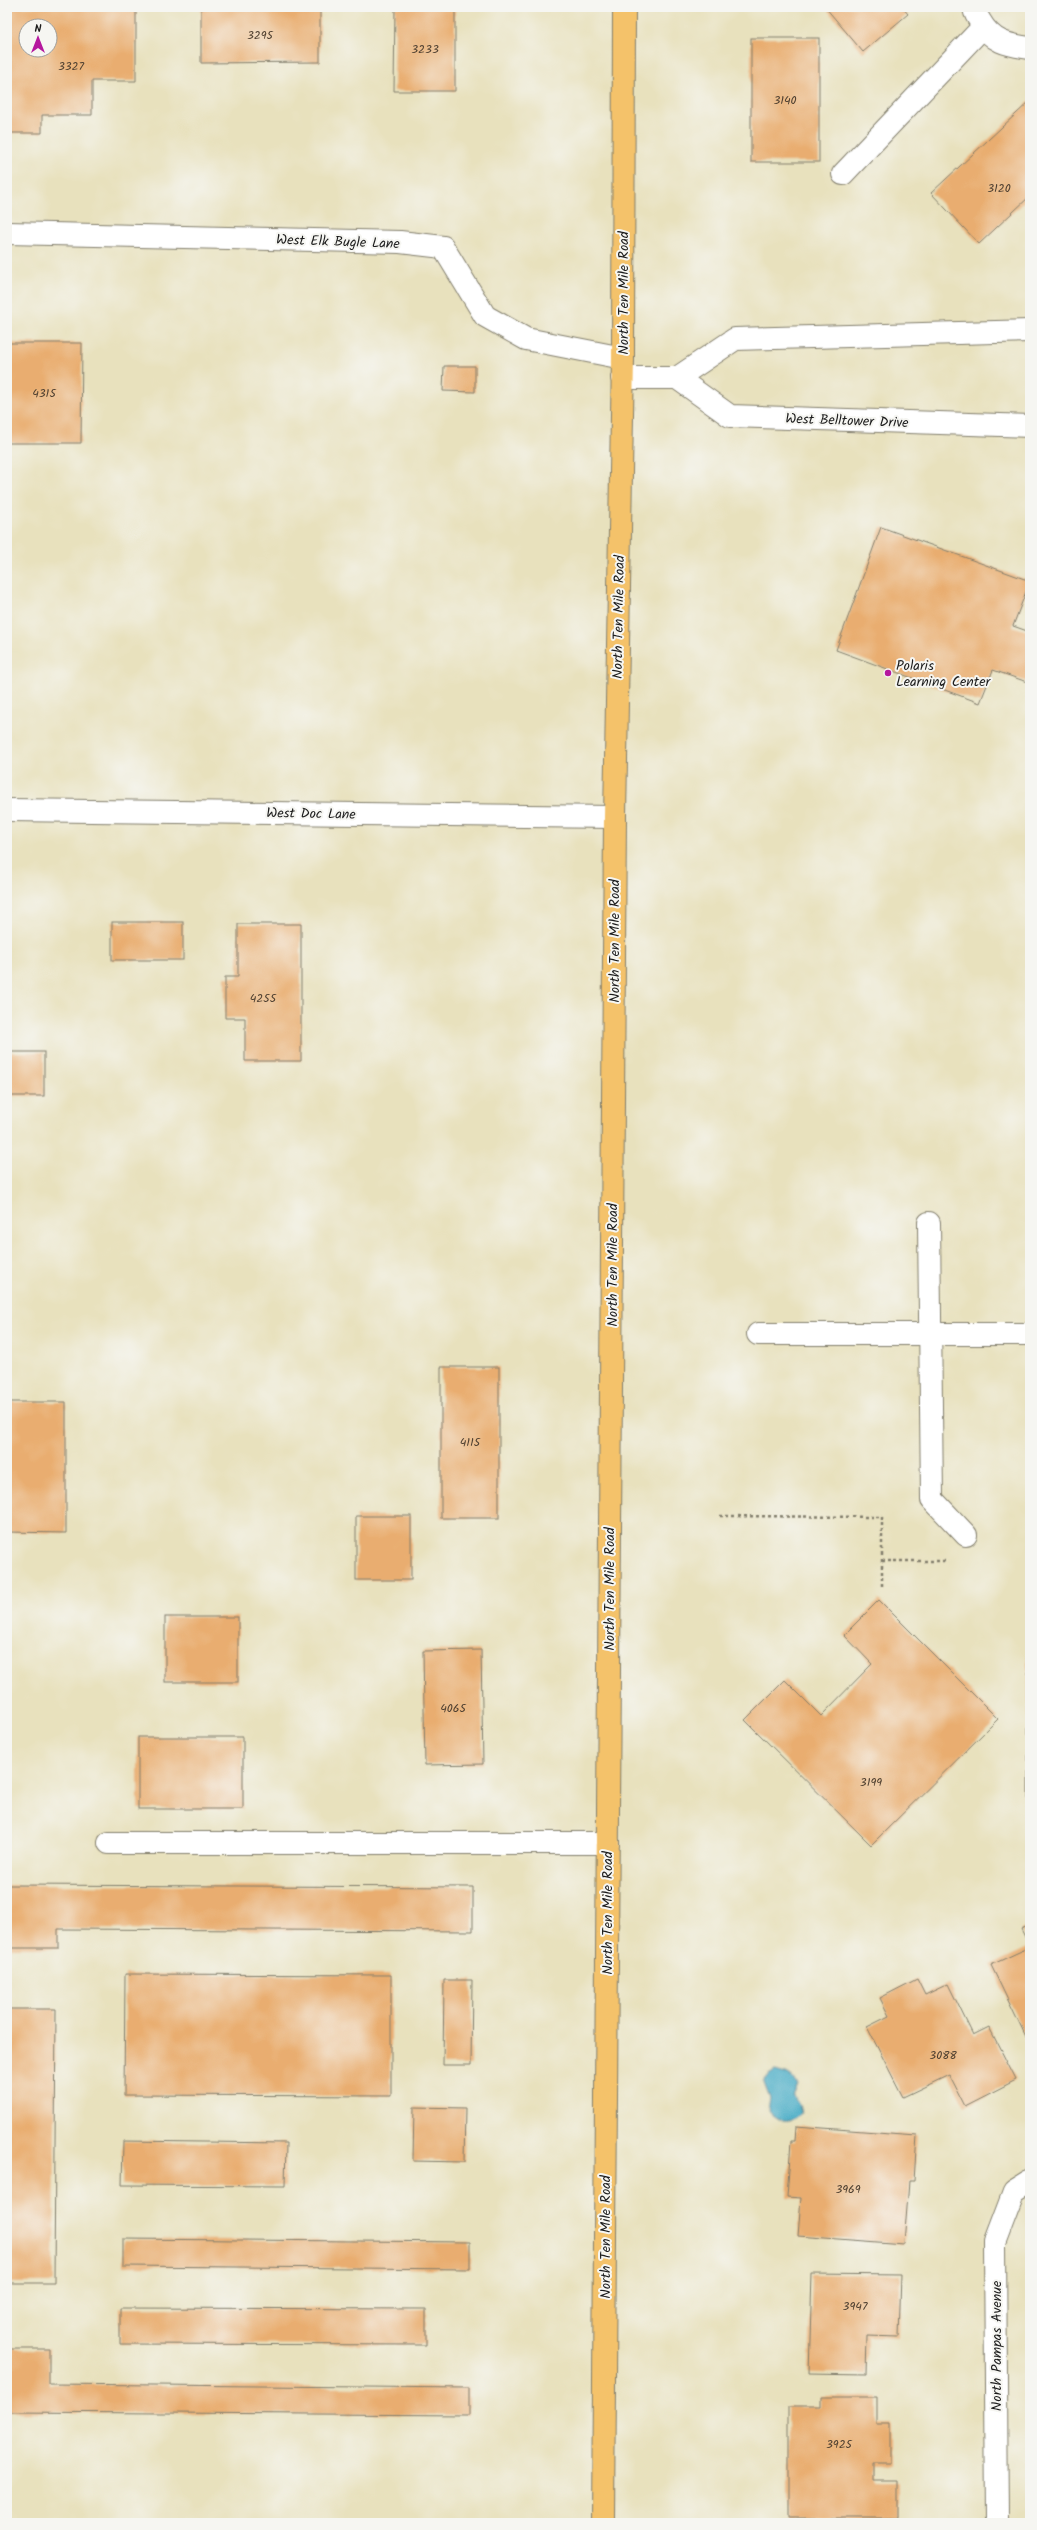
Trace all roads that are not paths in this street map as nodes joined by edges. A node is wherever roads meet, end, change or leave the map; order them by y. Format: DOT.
graph roads {
  1 [pos="624,7"];
  2 [pos="974,7"];
  3 [pos="983,27"];
  4 [pos="1030,48"];
  5 [pos="843,174"];
  6 [pos="7,233"];
  7 [pos="1030,332"];
  8 [pos="622,368"];
  9 [pos="677,378"];
  10 [pos="1030,426"];
  11 [pos="7,810"];
  12 [pos="615,816"];
  13 [pos="929,1223"];
  14 [pos="758,1334"];
  15 [pos="930,1334"];
  16 [pos="1030,1334"];
  17 [pos="966,1535"];
  18 [pos="109,1843"];
  19 [pos="608,1843"];
  20 [pos="1030,2182"];
  21 [pos="603,2523"];
  22 [pos="997,2523"];
  1 -- 8 [label="main road, North Ten Mile Road"];
  2 -- 3 [label="street"];
  3 -- 4 [label="street"];
  3 -- 5 [label="street"];
  6 -- 8 [label="street, West Elk Bugle Lane"];
  7 -- 9 [label="street"];
  8 -- 9 [label="street"];
  8 -- 12 [label="main road, North Ten Mile Road"];
  9 -- 10 [label="street, West Belltower Drive"];
  11 -- 12 [label="street, West Doc Lane"];
  12 -- 19 [label="main road, North Ten Mile Road"];
  13 -- 15 [label="street"];
  14 -- 15 [label="street"];
  15 -- 16 [label="street"];
  15 -- 17 [label="street"];
  18 -- 19 [label="street"];
  19 -- 21 [label="main road, North Ten Mile Road"];
  20 -- 22 [label="street, North Pampas Avenue"];
}
